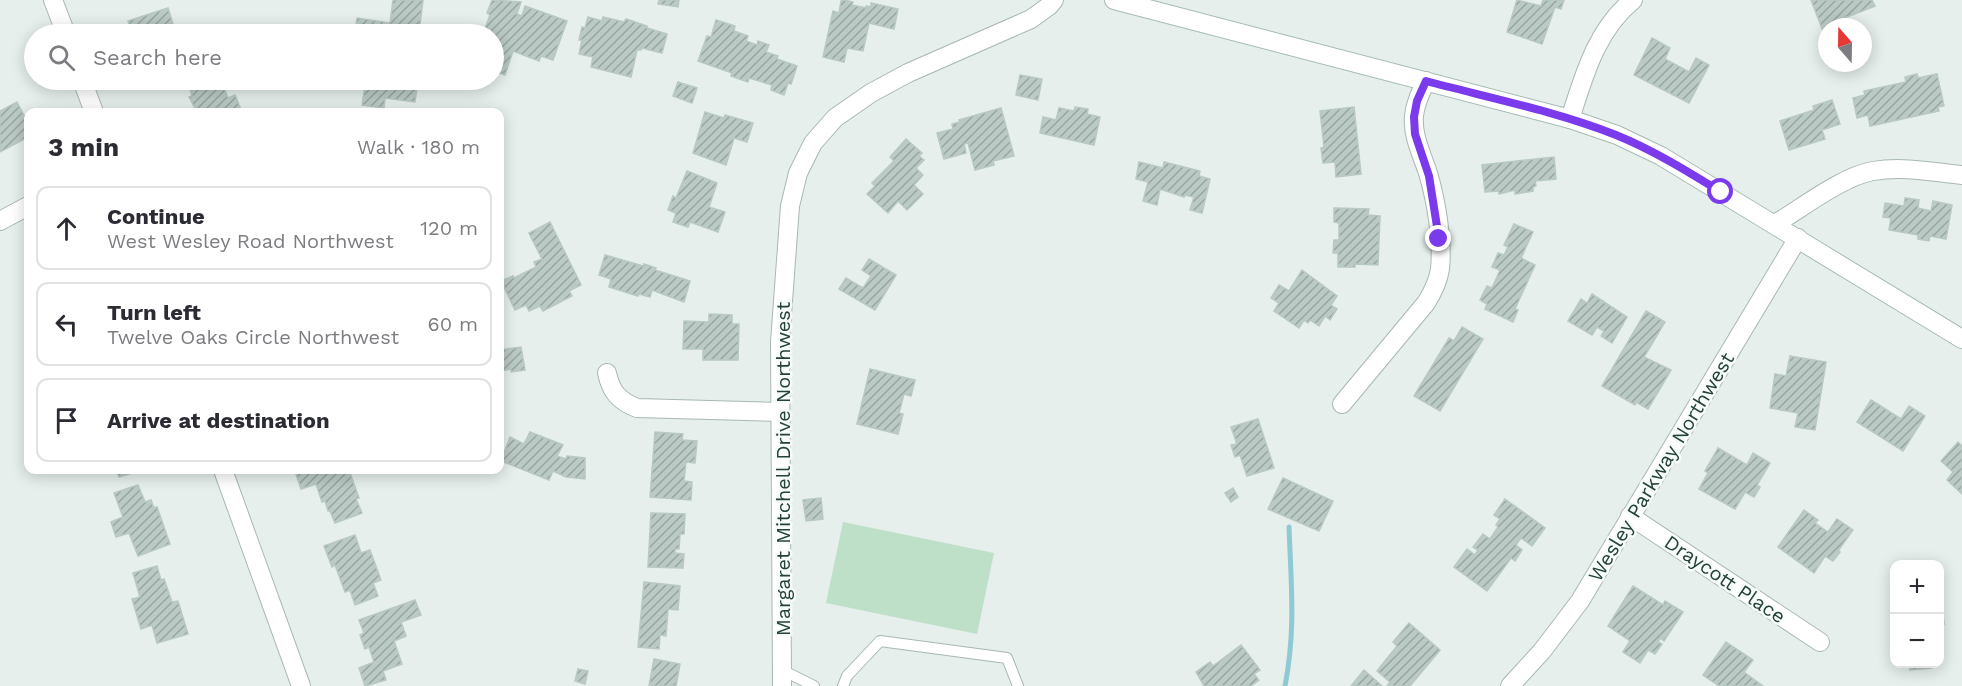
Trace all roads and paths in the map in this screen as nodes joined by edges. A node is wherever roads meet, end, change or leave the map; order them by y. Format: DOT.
graph roads {
  1 [pos="54,0"];
  2 [pos="1054,0"];
  3 [pos="1633,0"];
  4 [pos="1119,1"];
  5 [pos="62,24"];
  6 [pos="1426,81"];
  7 [pos="86,90"];
  8 [pos="92,108"];
  9 [pos="1570,119"];
  10 [pos="1962,175"];
  11 [pos="24,208"];
  12 [pos="0,221"];
  13 [pos="1775,224"];
  14 [pos="1798,238"];
  15 [pos="1962,339"];
  16 [pos="608,373"];
  17 [pos="1342,404"];
  18 [pos="779,412"];
  19 [pos="224,474"];
  20 [pos="1630,516"];
  21 [pos="1820,642"];
  22 [pos="782,678"];
  23 [pos="301,686"];
  24 [pos="814,686"];
  25 [pos="843,686"];
  26 [pos="1018,686"];
  27 [pos="1510,686"];
  1 -- 5 [label="street"];
  2 -- 18 [label="street, Margaret Mitchell Drive Northwest"];
  3 -- 9 [label="street"];
  4 -- 6 [label="street"];
  6 -- 9 [label="street"];
  6 -- 17 [label="street"];
  7 -- 8 [label="street"];
  9 -- 13 [label="street"];
  10 -- 13 [label="street"];
  11 -- 12 [label="street"];
  13 -- 14 [label="street"];
  14 -- 15 [label="street"];
  14 -- 20 [label="street, Wesley Parkway Northwest"];
  16 -- 18 [label="street"];
  18 -- 22 [label="street, Margaret Mitchell Drive Northwest"];
  19 -- 23 [label="street"];
  20 -- 21 [label="street, Draycott Place"];
  20 -- 27 [label="street, Wesley Parkway Northwest"];
  22 -- 24 [label="lane"];
  25 -- 26 [label="lane"];
}
